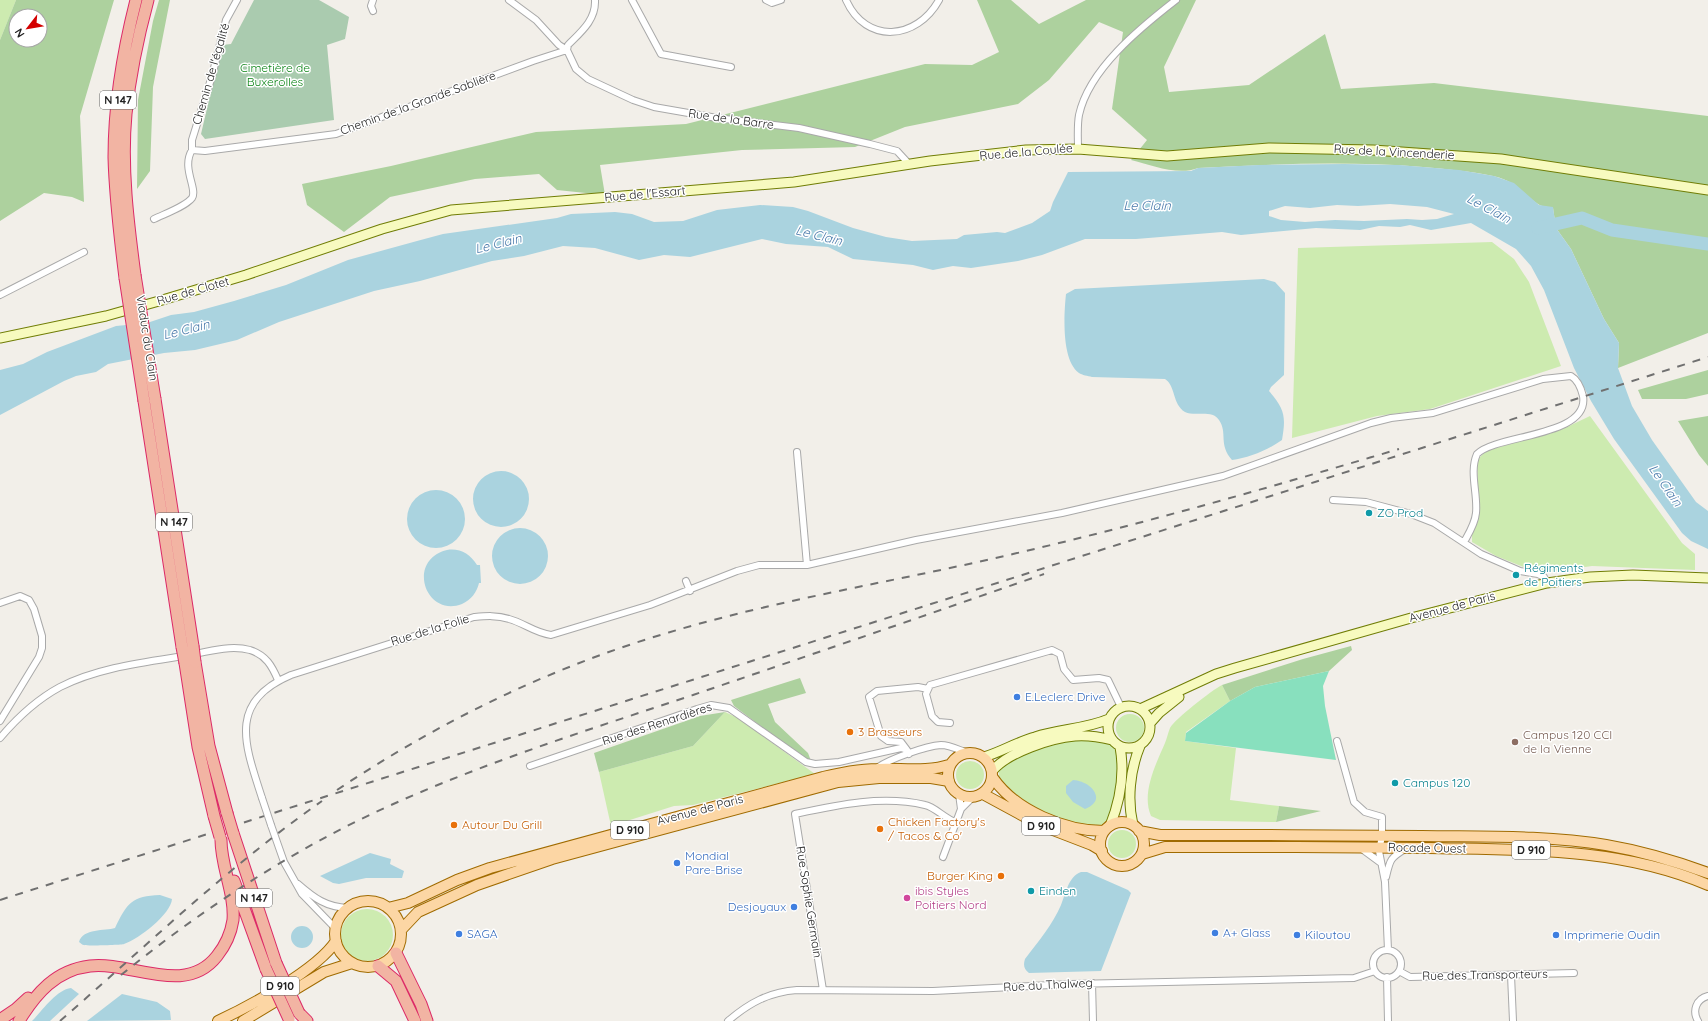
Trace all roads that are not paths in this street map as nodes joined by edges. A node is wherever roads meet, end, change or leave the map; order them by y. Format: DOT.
graph roads {
  1 [pos="136,0"];
  2 [pos="148,0"];
  3 [pos="237,0"];
  4 [pos="373,0"];
  5 [pos="508,0"];
  6 [pos="595,0"];
  7 [pos="632,0"];
  8 [pos="766,0"];
  9 [pos="781,0"];
  10 [pos="846,0"];
  11 [pos="939,0"];
  12 [pos="1176,0"];
  13 [pos="373,10"];
  14 [pos="566,50"];
  15 [pos="731,67"];
  16 [pos="1078,149"];
  17 [pos="192,150"];
  18 [pos="909,164"];
  19 [pos="1708,190"];
  20 [pos="154,219"];
  21 [pos="382,229"];
  22 [pos="84,252"];
  23 [pos="0,295"];
  24 [pos="0,338"];
  25 [pos="149,400"];
  26 [pos="797,452"];
  27 [pos="1333,500"];
  28 [pos="1464,542"];
  29 [pos="807,565"];
  30 [pos="1708,578"];
  31 [pos="686,581"];
  32 [pos="1547,583"];
  33 [pos="690,591"];
  34 [pos="0,603"];
  35 [pos="190,663"];
  36 [pos="278,680"];
  37 [pos="1203,680"];
  38 [pos="928,689"];
  39 [pos="1121,707"];
  40 [pos="1140,708"];
  41 [pos="1110,719"];
  42 [pos="0,721"];
  43 [pos="1151,722"];
  44 [pos="950,723"];
  45 [pos="6,730"];
  46 [pos="0,738"];
  47 [pos="1112,740"];
  48 [pos="1337,741"];
  49 [pos="1140,746"];
  50 [pos="1120,747"];
  51 [pos="908,752"];
  52 [pos="965,752"];
  53 [pos="984,757"];
  54 [pos="949,765"];
  55 [pos="530,766"];
  56 [pos="876,769"];
  57 [pos="993,774"];
  58 [pos="949,781"];
  59 [pos="959,794"];
  60 [pos="983,794"];
  61 [pos="973,797"];
  62 [pos="961,809"];
  63 [pos="957,823"];
  64 [pos="1107,828"];
  65 [pos="1136,828"];
  66 [pos="1382,836"];
  67 [pos="221,838"];
  68 [pos="1361,848"];
  69 [pos="1383,848"];
  70 [pos="1407,848"];
  71 [pos="1102,851"];
  72 [pos="1142,854"];
  73 [pos="943,857"];
  74 [pos="1384,864"];
  75 [pos="1708,873"];
  76 [pos="294,880"];
  77 [pos="1708,886"];
  78 [pos="348,908"];
  79 [pos="388,908"];
  80 [pos="336,929"];
  81 [pos="401,930"];
  82 [pos="336,941"];
  83 [pos="1388,950"];
  84 [pos="396,953"];
  85 [pos="352,963"];
  86 [pos="378,966"];
  87 [pos="1375,971"];
  88 [pos="1399,971"];
  89 [pos="1574,974"];
  90 [pos="1511,975"];
  91 [pos="1387,977"];
  92 [pos="1092,983"];
  93 [pos="823,990"];
  94 [pos="38,993"];
  95 [pos="1708,996"];
  96 [pos="303,1017"];
  97 [pos="0,1020"];
  98 [pos="290,1020"];
  99 [pos="19,1021"];
  100 [pos="218,1021"];
  101 [pos="243,1021"];
  102 [pos="415,1021"];
  103 [pos="427,1021"];
  104 [pos="728,1021"];
  105 [pos="1093,1021"];
  106 [pos="1388,1021"];
  107 [pos="1513,1021"];
  108 [pos="1698,1021"];
  1 -- 25 [label="highway, Viaduc du Clain / N 147, bridge"];
  2 -- 25 [label="highway, Viaduc du Clain / N 147, bridge"];
  3 -- 17 [label="street, Chemin de l'égalité"];
  4 -- 13 [label="street"];
  5 -- 14 [label="street"];
  6 -- 14 [label="street"];
  7 -- 15 [label="street"];
  8 -- 9 [label="street"];
  10 -- 11 [label="street"];
  12 -- 16 [label="street, Rue de la Coulée"];
  14 -- 17 [label="street, Chemin de la Grande Sablière"];
  14 -- 18 [label="street, Rue de la Barre"];
  16 -- 18 [label="main road, Rue de la Coulée"];
  16 -- 19 [label="main road, Rue de la Vincenderie"];
  17 -- 20 [label="street"];
  18 -- 21 [label="main road, Rue de l'Essart"];
  21 -- 24 [label="main road, Rue de Clotet"];
  22 -- 23 [label="street"];
  25 -- 35 [label="highway, N 147, bridge"];
  26 -- 29 [label="street"];
  27 -- 28 [label="street"];
  28 -- 29 [label="street, Rue de la Folie"];
  28 -- 32 [label="street"];
  29 -- 33 [label="street, Rue de la Folie"];
  30 -- 32 [label="main road, Avenue de Paris"];
  31 -- 33 [label="street"];
  32 -- 37 [label="main road, Avenue de Paris"];
  33 -- 36 [label="street, Rue de la Folie"];
  34 -- 42 [label="street"];
  35 -- 67 [label="highway, N 147, bridge"];
  35 -- 96 [label="highway, N 147, bridge"];
  36 -- 45 [label="street"];
  36 -- 76 [label="street, Rue de la Folie, bridge"];
  37 -- 40 [label="main road, Avenue de Paris"];
  37 -- 43 [label="main road, Avenue de Paris"];
  38 -- 39 [label="street"];
  38 -- 44 [label="street"];
  38 -- 51 [label="street"];
  39 -- 40 [label="main road"];
  39 -- 41 [label="main road"];
  40 -- 43 [label="main road"];
  41 -- 47 [label="main road"];
  41 -- 53 [label="main road"];
  42 -- 45 [label="street"];
  43 -- 49 [label="main road"];
  45 -- 46 [label="street"];
  47 -- 50 [label="main road"];
  47 -- 57 [label="main road"];
  48 -- 66 [label="street"];
  49 -- 50 [label="main road"];
  49 -- 65 [label="main road"];
  50 -- 64 [label="main road"];
  51 -- 52 [label="street, Rue des Renardières"];
  51 -- 55 [label="street, Rue des Renardières"];
  51 -- 56 [label="street, Rue des Renardières"];
  52 -- 53 [label="main road"];
  52 -- 54 [label="main road"];
  53 -- 57 [label="main road"];
  54 -- 56 [label="main road, Avenue de Paris / D 910"];
  54 -- 58 [label="main road"];
  56 -- 79 [label="main road, Avenue de Paris / D 910"];
  57 -- 60 [label="main road"];
  57 -- 64 [label="main road, D 910"];
  58 -- 59 [label="main road"];
  58 -- 81 [label="main road, Avenue de Paris / D 910"];
  59 -- 61 [label="main road"];
  59 -- 62 [label="street"];
  60 -- 61 [label="main road"];
  60 -- 71 [label="main road, D 910"];
  61 -- 62 [label="street"];
  62 -- 63 [label="street"];
  63 -- 73 [label="street"];
  63 -- 93 [label="street, Rue Sophie Germain"];
  64 -- 65 [label="main road"];
  64 -- 71 [label="main road"];
  65 -- 66 [label="main road, Rocade Ouest / D 910"];
  65 -- 72 [label="main road"];
  66 -- 69 [label="street"];
  66 -- 75 [label="main road, D 910"];
  67 -- 94 [label="highway"];
  67 -- 98 [label="highway, N 147, bridge"];
  68 -- 69 [label="main road, Rocade Ouest / D 910"];
  68 -- 72 [label="main road, Rocade Ouest / D 910"];
  68 -- 74 [label="street"];
  69 -- 70 [label="main road, Rocade Ouest / D 910"];
  69 -- 74 [label="street"];
  70 -- 74 [label="street"];
  70 -- 77 [label="main road, Rocade Ouest / D 910"];
  71 -- 72 [label="main road"];
  74 -- 83 [label="street"];
  76 -- 78 [label="street, Rue de la Folie"];
  76 -- 80 [label="street, Rue de la Folie"];
  78 -- 79 [label="main road"];
  78 -- 80 [label="main road"];
  79 -- 81 [label="main road"];
  80 -- 82 [label="main road"];
  81 -- 84 [label="main road"];
  82 -- 85 [label="main road"];
  82 -- 100 [label="main road, D 910"];
  83 -- 87 [label="street"];
  83 -- 88 [label="street"];
  84 -- 86 [label="main road"];
  84 -- 103 [label="highway"];
  85 -- 86 [label="main road"];
  85 -- 101 [label="main road, D 910"];
  86 -- 102 [label="highway"];
  87 -- 91 [label="street"];
  87 -- 92 [label="street, Rue du Thalweg"];
  88 -- 90 [label="street, Rue des Transporteurs"];
  88 -- 91 [label="street"];
  89 -- 90 [label="street, Rue des Transporteurs"];
  90 -- 107 [label="street"];
  91 -- 106 [label="street"];
  92 -- 93 [label="street, Rue du Thalweg"];
  92 -- 105 [label="street"];
  93 -- 104 [label="street, Rue du Thalweg"];
  94 -- 97 [label="highway"];
  94 -- 99 [label="highway"];
  95 -- 108 [label="street"];
}
